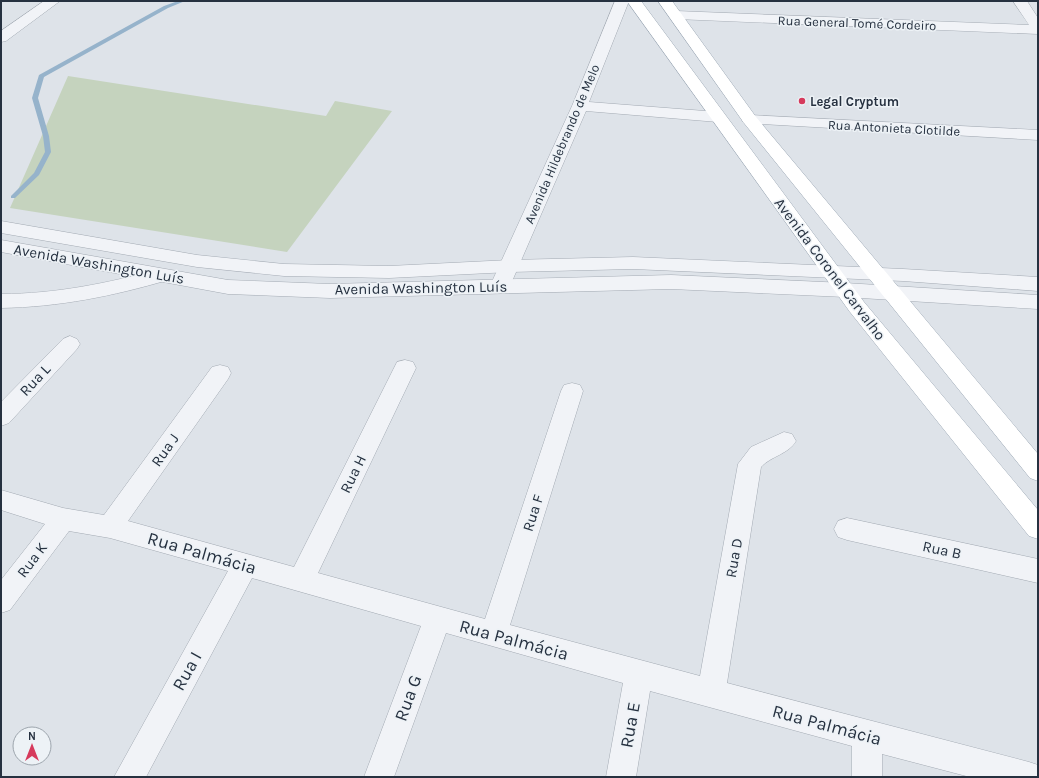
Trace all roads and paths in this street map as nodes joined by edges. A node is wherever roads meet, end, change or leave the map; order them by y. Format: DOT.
graph roads {
  1 [pos="53,1"];
  2 [pos="622,1"];
  3 [pos="634,1"];
  4 [pos="665,1"];
  5 [pos="1020,1"];
  6 [pos="676,15"];
  7 [pos="1038,30"];
  8 [pos="1,38"];
  9 [pos="580,106"];
  10 [pos="718,117"];
  11 [pos="750,120"];
  12 [pos="1038,136"];
  13 [pos="1,227"];
  14 [pos="1,246"];
  15 [pos="510,266"];
  16 [pos="831,272"];
  17 [pos="878,274"];
  18 [pos="161,275"];
  19 [pos="1016,283"];
  20 [pos="1038,284"];
  21 [pos="500,286"];
  22 [pos="845,290"];
  23 [pos="893,293"];
  24 [pos="1,301"];
  25 [pos="1031,302"];
  26 [pos="70,344"];
  27 [pos="405,368"];
  28 [pos="220,373"];
  29 [pos="572,391"];
  30 [pos="1,417"];
  31 [pos="784,440"];
  32 [pos="1038,471"];
  33 [pos="1,500"];
  34 [pos="63,520"];
  35 [pos="110,527"];
  36 [pos="1038,528"];
  37 [pos="847,529"];
  38 [pos="246,565"];
  39 [pos="1038,571"];
  40 [pos="300,580"];
  41 [pos="1,601"];
  42 [pos="438,619"];
  43 [pos="494,634"];
  44 [pos="639,673"];
  45 [pos="711,693"];
  46 [pos="867,736"];
  47 [pos="129,777"];
  48 [pos="379,777"];
  49 [pos="621,777"];
  50 [pos="867,777"];
  51 [pos="1029,777"];
  1 -- 8 [label="street"];
  2 -- 9 [label="street, Avenida Hildebrando de Melo"];
  3 -- 10 [label="main road, Avenida Coronel Carvalho"];
  4 -- 6 [label="main road, Avenida Coronel Carvalho"];
  5 -- 7 [label="street"];
  6 -- 7 [label="street, Rua General Tomé Cordeiro"];
  6 -- 11 [label="main road, Avenida Coronel Carvalho"];
  9 -- 10 [label="street"];
  9 -- 15 [label="street, Avenida Hildebrando de Melo"];
  10 -- 16 [label="main road, Avenida Coronel Carvalho"];
  11 -- 12 [label="street, Rua Antonieta Clotilde"];
  11 -- 17 [label="main road, Avenida Coronel Carvalho"];
  13 -- 15 [label="street, Avenida Washington Luís"];
  14 -- 18 [label="street, Avenida Washington Luís"];
  15 -- 16 [label="street, Avenida Washington Luís"];
  15 -- 21 [label="street, Avenida Hildebrando de Melo"];
  16 -- 17 [label="street, Avenida Washington Luís"];
  16 -- 22 [label="main road, Avenida Coronel Carvalho"];
  17 -- 19 [label="street, Avenida Washington Luís"];
  17 -- 23 [label="main road, Avenida Coronel Carvalho"];
  18 -- 21 [label="street, Avenida Washington Luís"];
  18 -- 24 [label="street"];
  19 -- 20 [label="street, Avenida Washington Luís"];
  19 -- 25 [label="street"];
  21 -- 22 [label="street, Avenida Washington Luís"];
  22 -- 23 [label="street, Avenida Washington Luís"];
  22 -- 36 [label="main road, Avenida Coronel Carvalho"];
  23 -- 25 [label="street, Avenida Washington Luís"];
  23 -- 32 [label="main road, Avenida Coronel Carvalho"];
  26 -- 30 [label="street, Rua L"];
  27 -- 40 [label="street, Rua H"];
  28 -- 35 [label="street, Rua J"];
  29 -- 43 [label="street, Rua F"];
  31 -- 45 [label="street, Rua D"];
  33 -- 34 [label="street, Rua Palmácia"];
  34 -- 35 [label="street, Rua Palmácia"];
  34 -- 41 [label="street, Rua K"];
  35 -- 38 [label="street, Rua Palmácia"];
  37 -- 39 [label="street, Rua B"];
  38 -- 40 [label="street, Rua Palmácia"];
  38 -- 47 [label="street, Rua I"];
  40 -- 42 [label="street, Rua Palmácia"];
  42 -- 43 [label="street, Rua Palmácia"];
  42 -- 48 [label="street, Rua G"];
  43 -- 44 [label="street, Rua Palmácia"];
  44 -- 45 [label="street, Rua Palmácia"];
  44 -- 49 [label="street, Rua E"];
  45 -- 46 [label="street, Rua Palmácia"];
  46 -- 50 [label="street"];
  46 -- 51 [label="street, Rua Palmácia"];
}
